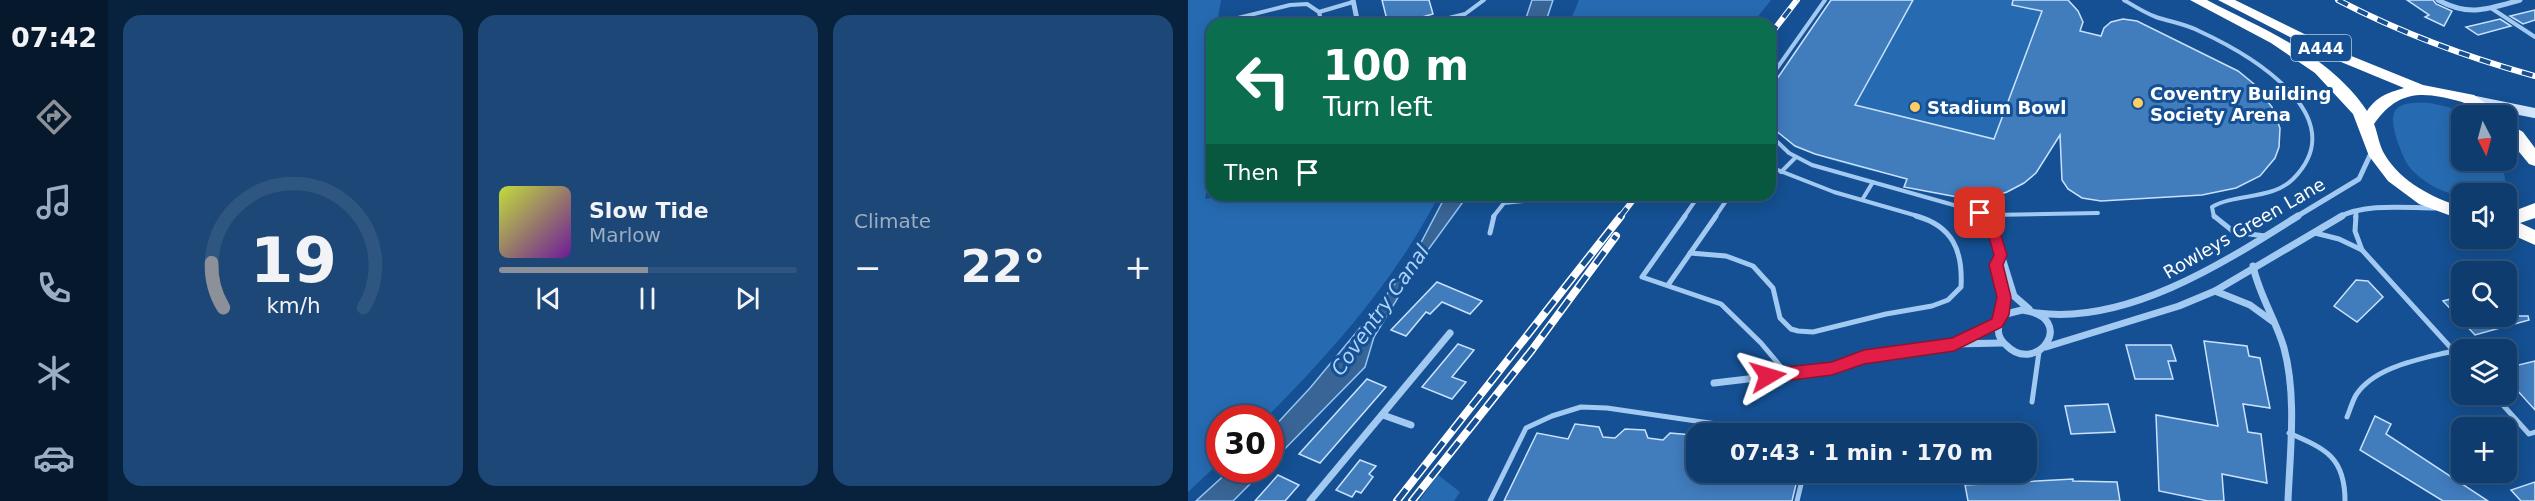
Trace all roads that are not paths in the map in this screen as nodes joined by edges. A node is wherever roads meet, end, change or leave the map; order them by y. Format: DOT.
graph roads {
  1 [pos="1484,0"];
  2 [pos="1825,0"];
  3 [pos="2124,0"];
  4 [pos="2197,0"];
  5 [pos="2224,0"];
  6 [pos="2438,0"];
  7 [pos="2501,0"];
  8 [pos="2520,0"];
  9 [pos="1353,1"];
  10 [pos="2506,4"];
  11 [pos="2491,8"];
  12 [pos="1319,12"];
  13 [pos="1238,18"];
  14 [pos="1320,18"];
  15 [pos="1357,18"];
  16 [pos="1448,18"];
  17 [pos="2535,37"];
  18 [pos="1776,69"];
  19 [pos="2420,89"];
  20 [pos="2469,99"];
  21 [pos="2477,105"];
  22 [pos="2534,112"];
  23 [pos="2366,124"];
  24 [pos="2517,138"];
  25 [pos="1776,142"];
  26 [pos="2374,148"];
  27 [pos="2534,156"];
  28 [pos="1795,158"];
  29 [pos="1776,170"];
  30 [pos="1781,172"];
  31 [pos="1873,182"];
  32 [pos="1862,200"];
  33 [pos="1510,201"];
  34 [pos="1695,201"];
  35 [pos="1726,201"];
  36 [pos="2441,208"];
  37 [pos="2535,209"];
  38 [pos="2357,211"];
  39 [pos="2451,211"];
  40 [pos="2098,213"];
  41 [pos="1989,215"];
  42 [pos="2517,218"];
  43 [pos="2517,228"];
  44 [pos="2309,233"];
  45 [pos="1490,234"];
  46 [pos="2266,236"];
  47 [pos="2535,238"];
  48 [pos="2362,250"];
  49 [pos="1690,253"];
  50 [pos="2000,255"];
  51 [pos="2253,266"];
  52 [pos="1668,285"];
  53 [pos="2215,291"];
  54 [pos="2033,312"];
  55 [pos="2002,315"];
  56 [pos="2272,321"];
  57 [pos="1997,323"];
  58 [pos="1450,333"];
  59 [pos="2002,343"];
  60 [pos="1954,344"];
  61 [pos="2046,347"];
  62 [pos="2451,349"];
  63 [pos="2039,352"];
  64 [pos="2451,352"];
  65 [pos="1786,374"];
  66 [pos="1714,383"];
  67 [pos="2032,402"];
  68 [pos="2504,405"];
  69 [pos="1383,415"];
  70 [pos="2347,417"];
  71 [pos="1710,423"];
  72 [pos="1411,425"];
  73 [pos="2532,433"];
  74 [pos="2289,434"];
  75 [pos="1801,483"];
  76 [pos="1310,501"];
  77 [pos="1490,501"];
  78 [pos="1797,501"];
  79 [pos="2288,501"];
  80 [pos="2345,501"];
  1 -- 16 [label="lane"];
  2 -- 18 [label="lane"];
  3 -- 46 [label="lane"];
  4 -- 23 [label="highway, A444"];
  5 -- 19 [label="highway, A444"];
  6 -- 11 [label="street"];
  7 -- 10 [label="lane"];
  8 -- 10 [label="street"];
  9 -- 12 [label="lane"];
  9 -- 15 [label="street"];
  10 -- 11 [label="street"];
  11 -- 17 [label="lane"];
  12 -- 13 [label="lane"];
  12 -- 14 [label="lane"];
  19 -- 20 [label="highway"];
  19 -- 23 [label="highway"];
  20 -- 21 [label="highway"];
  20 -- 22 [label="street"];
  23 -- 26 [label="highway"];
  24 -- 27 [label="highway"];
  25 -- 28 [label="lane"];
  26 -- 36 [label="highway"];
  26 -- 46 [label="street, Rowleys Green Lane"];
  28 -- 30 [label="lane"];
  28 -- 31 [label="lane"];
  29 -- 30 [label="lane"];
  30 -- 32 [label="lane"];
  31 -- 32 [label="lane"];
  31 -- 41 [label="lane"];
  32 -- 49 [label="lane"];
  33 -- 45 [label="lane"];
  34 -- 52 [label="lane"];
  35 -- 49 [label="lane"];
  36 -- 38 [label="street, Rowleys Green Lane"];
  36 -- 39 [label="highway"];
  37 -- 42 [label="highway"];
  38 -- 44 [label="street, Rowleys Green Lane"];
  38 -- 48 [label="lane"];
  40 -- 41 [label="lane"];
  41 -- 50 [label="street"];
  43 -- 47 [label="highway"];
  44 -- 48 [label="lane"];
  44 -- 51 [label="street, Rowleys Green Lane"];
  46 -- 54 [label="street, Rowleys Green Lane"];
  48 -- 62 [label="lane"];
  49 -- 52 [label="lane"];
  50 -- 54 [label="street"];
  50 -- 55 [label="street"];
  51 -- 53 [label="street, Rowleys Green Lane"];
  51 -- 56 [label="street, Rowleys Green Lane"];
  52 -- 65 [label="lane"];
  53 -- 56 [label="street"];
  53 -- 61 [label="street, Rowleys Green Lane"];
  54 -- 55 [label="street"];
  54 -- 61 [label="street"];
  55 -- 57 [label="street"];
  56 -- 74 [label="street, Rowleys Green Lane"];
  57 -- 59 [label="street"];
  57 -- 60 [label="street"];
  58 -- 69 [label="street"];
  59 -- 60 [label="street"];
  59 -- 63 [label="street"];
  60 -- 65 [label="street"];
  61 -- 63 [label="street"];
  63 -- 67 [label="lane"];
  64 -- 70 [label="lane"];
  65 -- 66 [label="street"];
  68 -- 73 [label="lane"];
  69 -- 72 [label="street"];
  69 -- 76 [label="street"];
  71 -- 77 [label="lane"];
  74 -- 79 [label="street, Rowleys Green Lane"];
  74 -- 80 [label="lane"];
  75 -- 78 [label="lane"];
}
